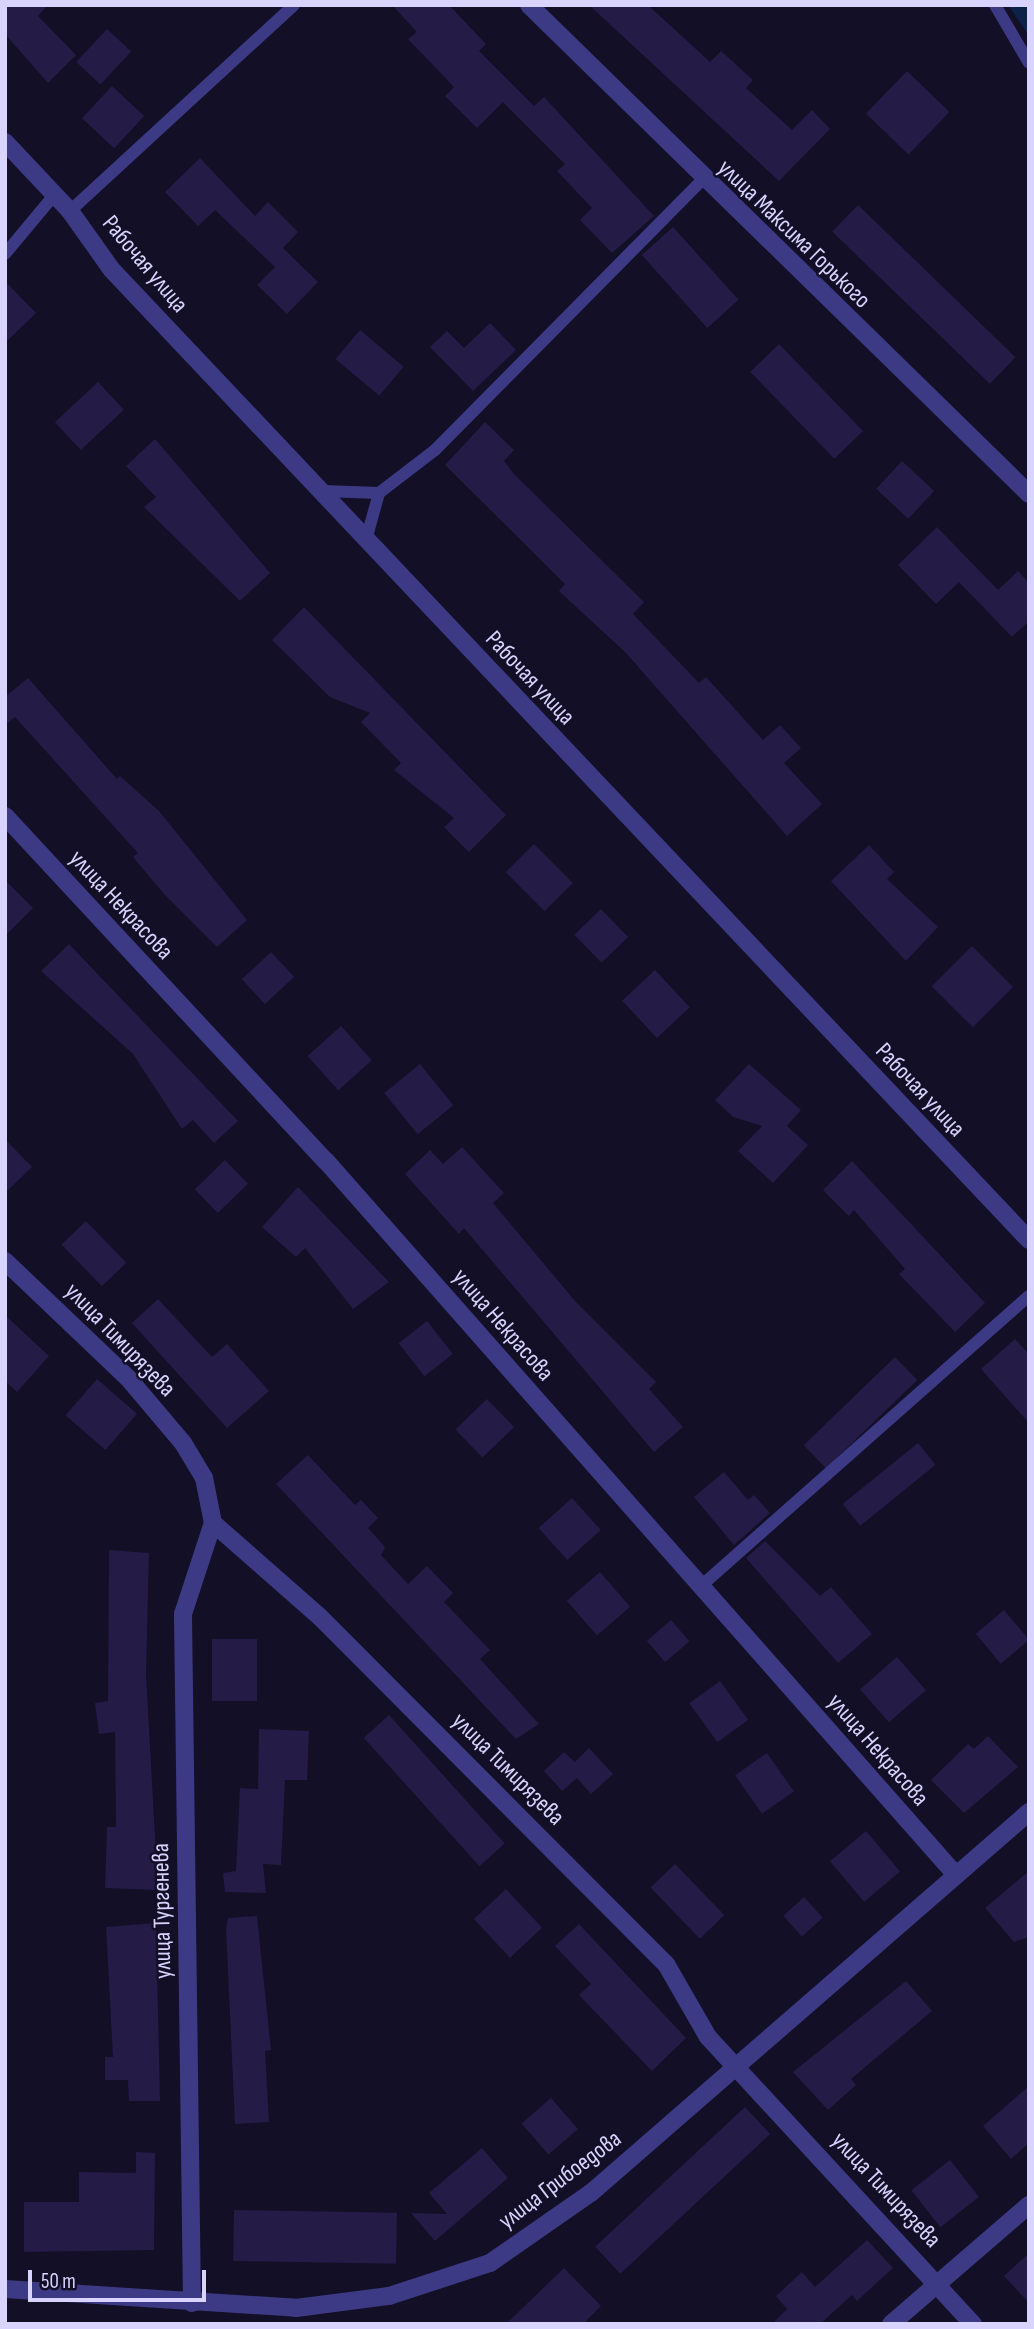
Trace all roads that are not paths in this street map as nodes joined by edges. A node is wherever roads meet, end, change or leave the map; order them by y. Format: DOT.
graph roads {
  1 [pos="295,5"];
  2 [pos="529,5"];
  3 [pos="995,5"];
  4 [pos="1029,63"];
  5 [pos="5,142"];
  6 [pos="702,180"];
  7 [pos="55,194"];
  8 [pos="70,211"];
  9 [pos="5,254"];
  10 [pos="323,491"];
  11 [pos="379,493"];
  12 [pos="1029,494"];
  13 [pos="366,540"];
  14 [pos="5,816"];
  15 [pos="1029,1240"];
  16 [pos="7,1266"];
  17 [pos="1029,1296"];
  18 [pos="213,1523"];
  19 [pos="701,1586"];
  20 [pos="1029,1812"];
  21 [pos="955,1874"];
  22 [pos="738,2065"];
  23 [pos="1029,2205"];
  24 [pos="939,2283"];
  25 [pos="5,2289"];
  26 [pos="192,2303"];
  27 [pos="891,2324"];
  28 [pos="973,2324"];
  1 -- 8 [label="lane"];
  2 -- 6 [label="street, улица Максима Горького"];
  3 -- 4 [label="lane"];
  5 -- 7 [label="street, Рабочая улица"];
  6 -- 11 [label="lane"];
  6 -- 12 [label="street, улица Максима Горького"];
  7 -- 8 [label="street, Рабочая улица"];
  7 -- 9 [label="lane"];
  8 -- 10 [label="street, Рабочая улица"];
  10 -- 11 [label="lane"];
  10 -- 13 [label="street, Рабочая улица"];
  11 -- 13 [label="lane"];
  13 -- 15 [label="street, Рабочая улица"];
  14 -- 19 [label="street, улица Некрасова"];
  16 -- 18 [label="street, улица Тимирязева"];
  17 -- 19 [label="lane"];
  18 -- 22 [label="street, улица Тимирязева"];
  18 -- 26 [label="street, улица Тургенева"];
  19 -- 21 [label="street, улица Некрасова"];
  20 -- 21 [label="street, улица Грибоедова"];
  21 -- 22 [label="street, улица Грибоедова"];
  22 -- 24 [label="street, улица Тимирязева"];
  22 -- 26 [label="street, улица Грибоедова"];
  23 -- 24 [label="street"];
  24 -- 27 [label="street"];
  24 -- 28 [label="street, улица Тимирязева"];
  25 -- 26 [label="street, улица Грибоедова"];
}
